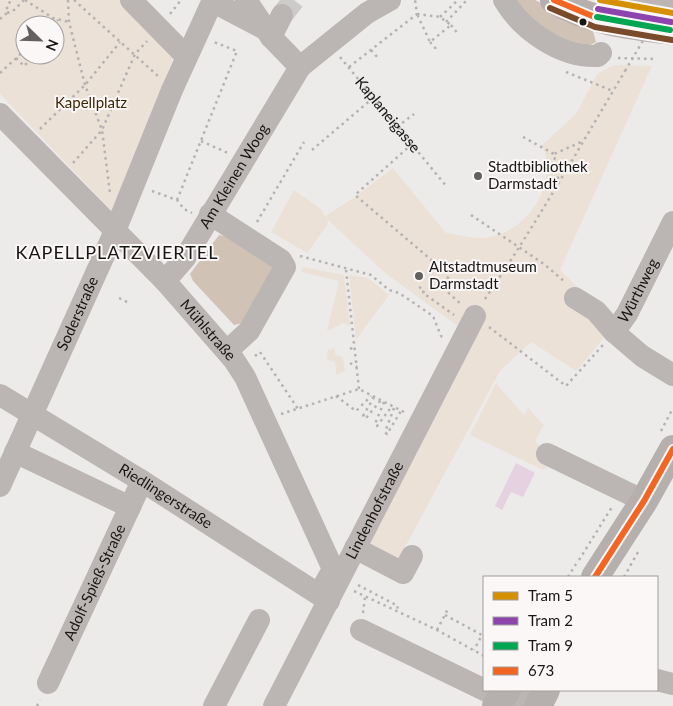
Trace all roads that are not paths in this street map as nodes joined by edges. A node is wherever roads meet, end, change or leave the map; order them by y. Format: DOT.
graph roads {
  1 [pos="131,0"];
  2 [pos="246,0"];
  3 [pos="390,0"];
  4 [pos="504,0"];
  5 [pos="554,0"];
  6 [pos="615,0"];
  7 [pos="218,4"];
  8 [pos="673,10"];
  9 [pos="273,27"];
  10 [pos="673,31"];
  11 [pos="186,56"];
  12 [pos="607,56"];
  13 [pos="300,67"];
  14 [pos="0,114"];
  15 [pos="202,214"];
  16 [pos="673,222"];
  17 [pos="115,231"];
  18 [pos="165,281"];
  19 [pos="575,298"];
  20 [pos="464,312"];
  21 [pos="614,332"];
  22 [pos="227,351"];
  23 [pos="673,375"];
  24 [pos="0,395"];
  25 [pos="32,414"];
  26 [pos="673,449"];
  27 [pos="15,452"];
  28 [pos="547,454"];
  29 [pos="142,481"];
  30 [pos="0,486"];
  31 [pos="644,501"];
  32 [pos="130,507"];
  33 [pos="355,548"];
  34 [pos="412,556"];
  35 [pos="595,576"];
  36 [pos="324,597"];
  37 [pos="259,620"];
  38 [pos="361,630"];
  39 [pos="658,680"];
  40 [pos="48,683"];
  41 [pos="673,684"];
  42 [pos="483,686"];
  43 [pos="494,691"];
  44 [pos="546,691"];
  45 [pos="509,698"];
  46 [pos="214,706"];
  47 [pos="274,706"];
  48 [pos="538,706"];
  1 -- 11 [label="street"];
  2 -- 9 [label="street"];
  3 -- 13 [label="street, Am Kleinen Woog"];
  4 -- 12 [label="street"];
  5 -- 10 [label="main road"];
  6 -- 8 [label="street"];
  7 -- 9 [label="street"];
  7 -- 11 [label="street, Soderstraße"];
  9 -- 13 [label="street"];
  11 -- 17 [label="street, Soderstraße"];
  13 -- 15 [label="street, Am Kleinen Woog"];
  14 -- 17 [label="street, Mühlstraße"];
  15 -- 18 [label="street, Am Kleinen Woog"];
  15 -- 22 [label="street"];
  16 -- 21 [label="street, Würthweg"];
  17 -- 18 [label="street, Mühlstraße"];
  17 -- 25 [label="street, Soderstraße"];
  18 -- 22 [label="street, Mühlstraße"];
  19 -- 21 [label="street"];
  20 -- 33 [label="street, Lindenhofstraße"];
  21 -- 23 [label="street"];
  22 -- 36 [label="street, Mühlstraße"];
  24 -- 25 [label="street, Riedlingerstraße"];
  25 -- 27 [label="street, Soderstraße"];
  25 -- 29 [label="street, Riedlingerstraße"];
  26 -- 31 [label="main road"];
  27 -- 30 [label="street, Soderstraße"];
  27 -- 32 [label="street"];
  28 -- 31 [label="street"];
  29 -- 32 [label="street, Adolf-Spieß-Straße"];
  29 -- 36 [label="street, Riedlingerstraße"];
  31 -- 35 [label="main road"];
  32 -- 40 [label="street, Adolf-Spieß-Straße"];
  33 -- 34 [label="street"];
  33 -- 36 [label="street, Lindenhofstraße"];
  36 -- 47 [label="street, Lindenhofstraße"];
  37 -- 46 [label="street"];
  38 -- 42 [label="street"];
  39 -- 41 [label="street"];
  43 -- 45 [label="street"];
  44 -- 48 [label="main road"];
}
